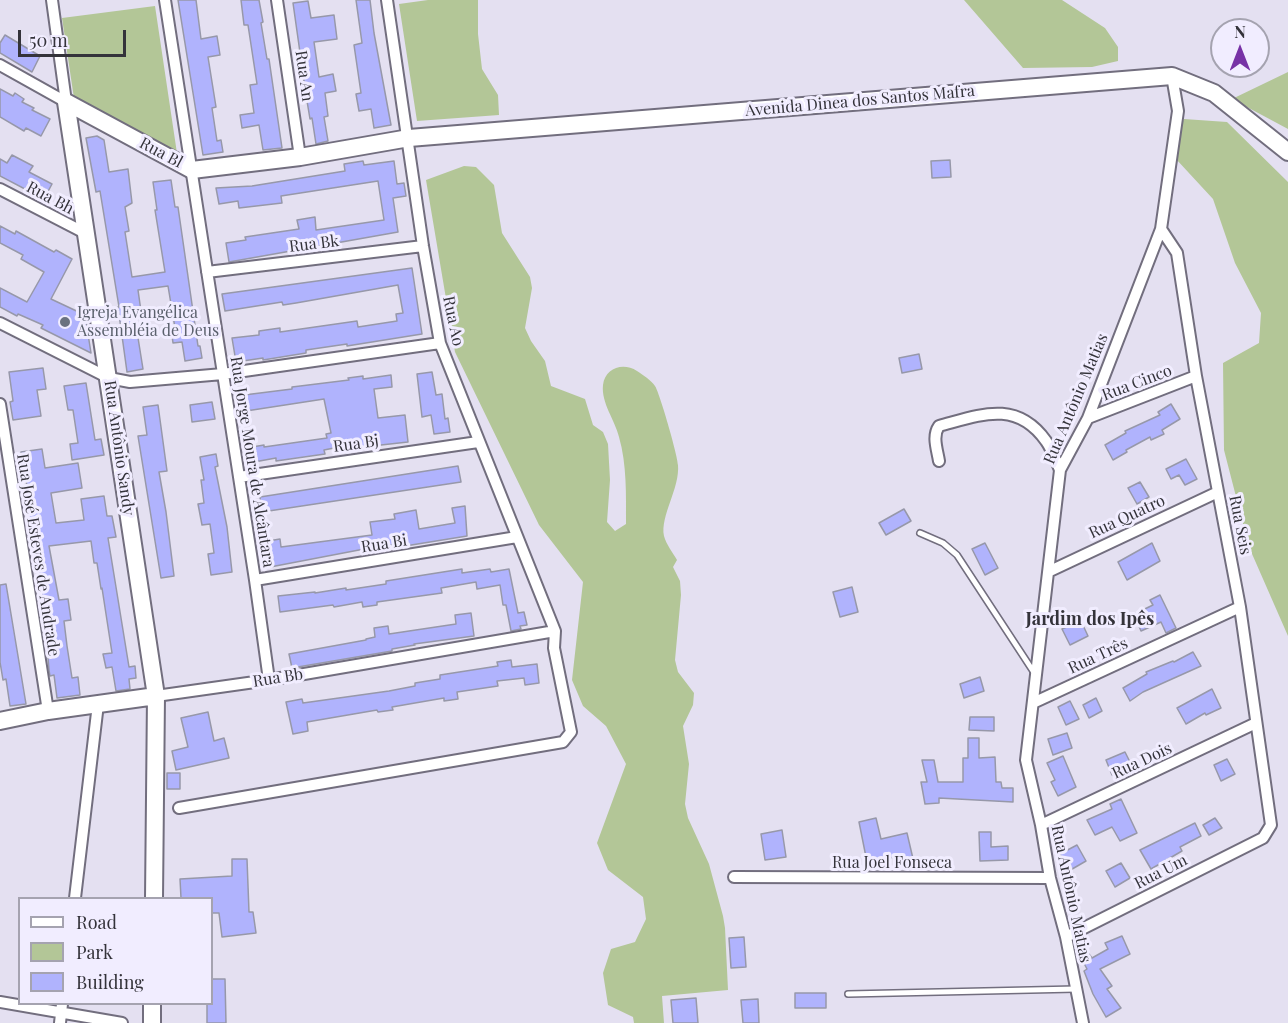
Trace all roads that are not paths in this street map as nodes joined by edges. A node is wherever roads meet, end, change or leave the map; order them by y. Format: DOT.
graph roads {
  1 [pos="52,0"];
  2 [pos="165,0"];
  3 [pos="277,0"];
  4 [pos="387,0"];
  5 [pos="0,65"];
  6 [pos="1172,76"];
  7 [pos="66,102"];
  8 [pos="409,138"];
  9 [pos="1288,152"];
  10 [pos="300,157"];
  11 [pos="192,170"];
  12 [pos="0,189"];
  13 [pos="1161,228"];
  14 [pos="87,234"];
  15 [pos="423,246"];
  16 [pos="207,272"];
  17 [pos="0,323"];
  18 [pos="440,342"];
  19 [pos="223,374"];
  20 [pos="1196,376"];
  21 [pos="109,378"];
  22 [pos="0,404"];
  23 [pos="1088,418"];
  24 [pos="478,442"];
  25 [pos="2,446"];
  26 [pos="939,460"];
  27 [pos="1060,470"];
  28 [pos="239,477"];
  29 [pos="1218,492"];
  30 [pos="921,533"];
  31 [pos="517,537"];
  32 [pos="1050,571"];
  33 [pos="255,580"];
  34 [pos="1240,607"];
  35 [pos="555,631"];
  36 [pos="1036,675"];
  37 [pos="269,680"];
  38 [pos="156,696"];
  39 [pos="1033,703"];
  40 [pos="98,704"];
  41 [pos="48,711"];
  42 [pos="0,721"];
  43 [pos="1256,723"];
  44 [pos="179,808"];
  45 [pos="1041,825"];
  46 [pos="1267,832"];
  47 [pos="734,877"];
  48 [pos="1050,878"];
  49 [pos="75,897"];
  50 [pos="154,897"];
  51 [pos="1066,937"];
  52 [pos="1076,989"];
  53 [pos="848,994"];
  54 [pos="0,1002"];
  55 [pos="152,1005"];
  56 [pos="61,1013"];
  57 [pos="122,1023"];
  58 [pos="152,1023"];
  59 [pos="1083,1023"];
  1 -- 7 [label="street, Rua Antônio Sandy"];
  2 -- 11 [label="street, Rua Jorge Moura de Alcântara"];
  3 -- 10 [label="street, Rua An"];
  4 -- 8 [label="street, Rua Ao"];
  5 -- 7 [label="street, Rua Bl"];
  6 -- 8 [label="street, Avenida Dinea dos Santos Mafra"];
  6 -- 9 [label="street, Avenida Dinea dos Santos Mafra"];
  6 -- 13 [label="street, Rua Antônio Matias"];
  7 -- 11 [label="street, Rua Bl"];
  7 -- 14 [label="street, Rua Antônio Sandy"];
  8 -- 10 [label="street, Rua Bl"];
  8 -- 15 [label="street, Rua Ao"];
  10 -- 11 [label="street, Rua Bl"];
  11 -- 16 [label="street, Rua Jorge Moura de Alcântara"];
  12 -- 14 [label="street, Rua Bh"];
  13 -- 20 [label="street, Rua Seis"];
  13 -- 23 [label="street, Rua Antônio Matias"];
  14 -- 21 [label="street, Rua Antônio Sandy"];
  15 -- 16 [label="street, Rua Bk"];
  15 -- 18 [label="street, Rua Ao"];
  16 -- 19 [label="street, Rua Jorge Moura de Alcântara"];
  17 -- 21 [label="street"];
  18 -- 19 [label="street"];
  18 -- 24 [label="street, Rua Ao"];
  19 -- 21 [label="street"];
  19 -- 28 [label="street, Rua Jorge Moura de Alcântara"];
  20 -- 23 [label="street, Rua Cinco"];
  20 -- 29 [label="street, Rua Seis"];
  21 -- 38 [label="street, Rua Antônio Sandy"];
  22 -- 25 [label="street, Rua José Esteves de Andrade"];
  23 -- 27 [label="street, Rua Antônio Matias"];
  24 -- 28 [label="street, Rua Bj"];
  24 -- 31 [label="street, Rua Ao"];
  25 -- 41 [label="street, Rua José Esteves de Andrade"];
  26 -- 27 [label="street"];
  27 -- 32 [label="street, Rua Antônio Matias"];
  28 -- 33 [label="street, Rua Jorge Moura de Alcântara"];
  29 -- 32 [label="street, Rua Quatro"];
  29 -- 34 [label="street, Rua Seis"];
  30 -- 36 [label="lane"];
  31 -- 33 [label="street, Rua Bi"];
  31 -- 35 [label="street, Rua Ao"];
  32 -- 36 [label="street, Rua Antônio Matias"];
  33 -- 37 [label="street, Rua Jorge Moura de Alcântara"];
  34 -- 39 [label="street, Rua Três"];
  34 -- 43 [label="street, Rua Seis"];
  35 -- 37 [label="street, Rua Bb"];
  35 -- 44 [label="street, Rua Ao"];
  36 -- 39 [label="street, Rua Antônio Matias"];
  37 -- 38 [label="street, Rua Bb"];
  38 -- 40 [label="street, Rua Bb"];
  38 -- 50 [label="street, Rua Antônio Sandy"];
  39 -- 45 [label="street, Rua Antônio Matias"];
  40 -- 41 [label="street, Rua Bb"];
  40 -- 49 [label="street"];
  41 -- 42 [label="street, Rua Bb"];
  43 -- 45 [label="street, Rua Dois"];
  43 -- 46 [label="street, Rua Seis"];
  45 -- 48 [label="street, Rua Antônio Matias"];
  46 -- 51 [label="street, Rua Um"];
  47 -- 48 [label="street, Rua Joel Fonseca"];
  48 -- 51 [label="street, Rua Antônio Matias"];
  51 -- 52 [label="street, Rua Antônio Matias"];
  52 -- 53 [label="lane"];
  52 -- 59 [label="street, Rua Antônio Matias"];
  54 -- 56 [label="street"];
  55 -- 58 [label="street"];
  56 -- 57 [label="street"];
}
